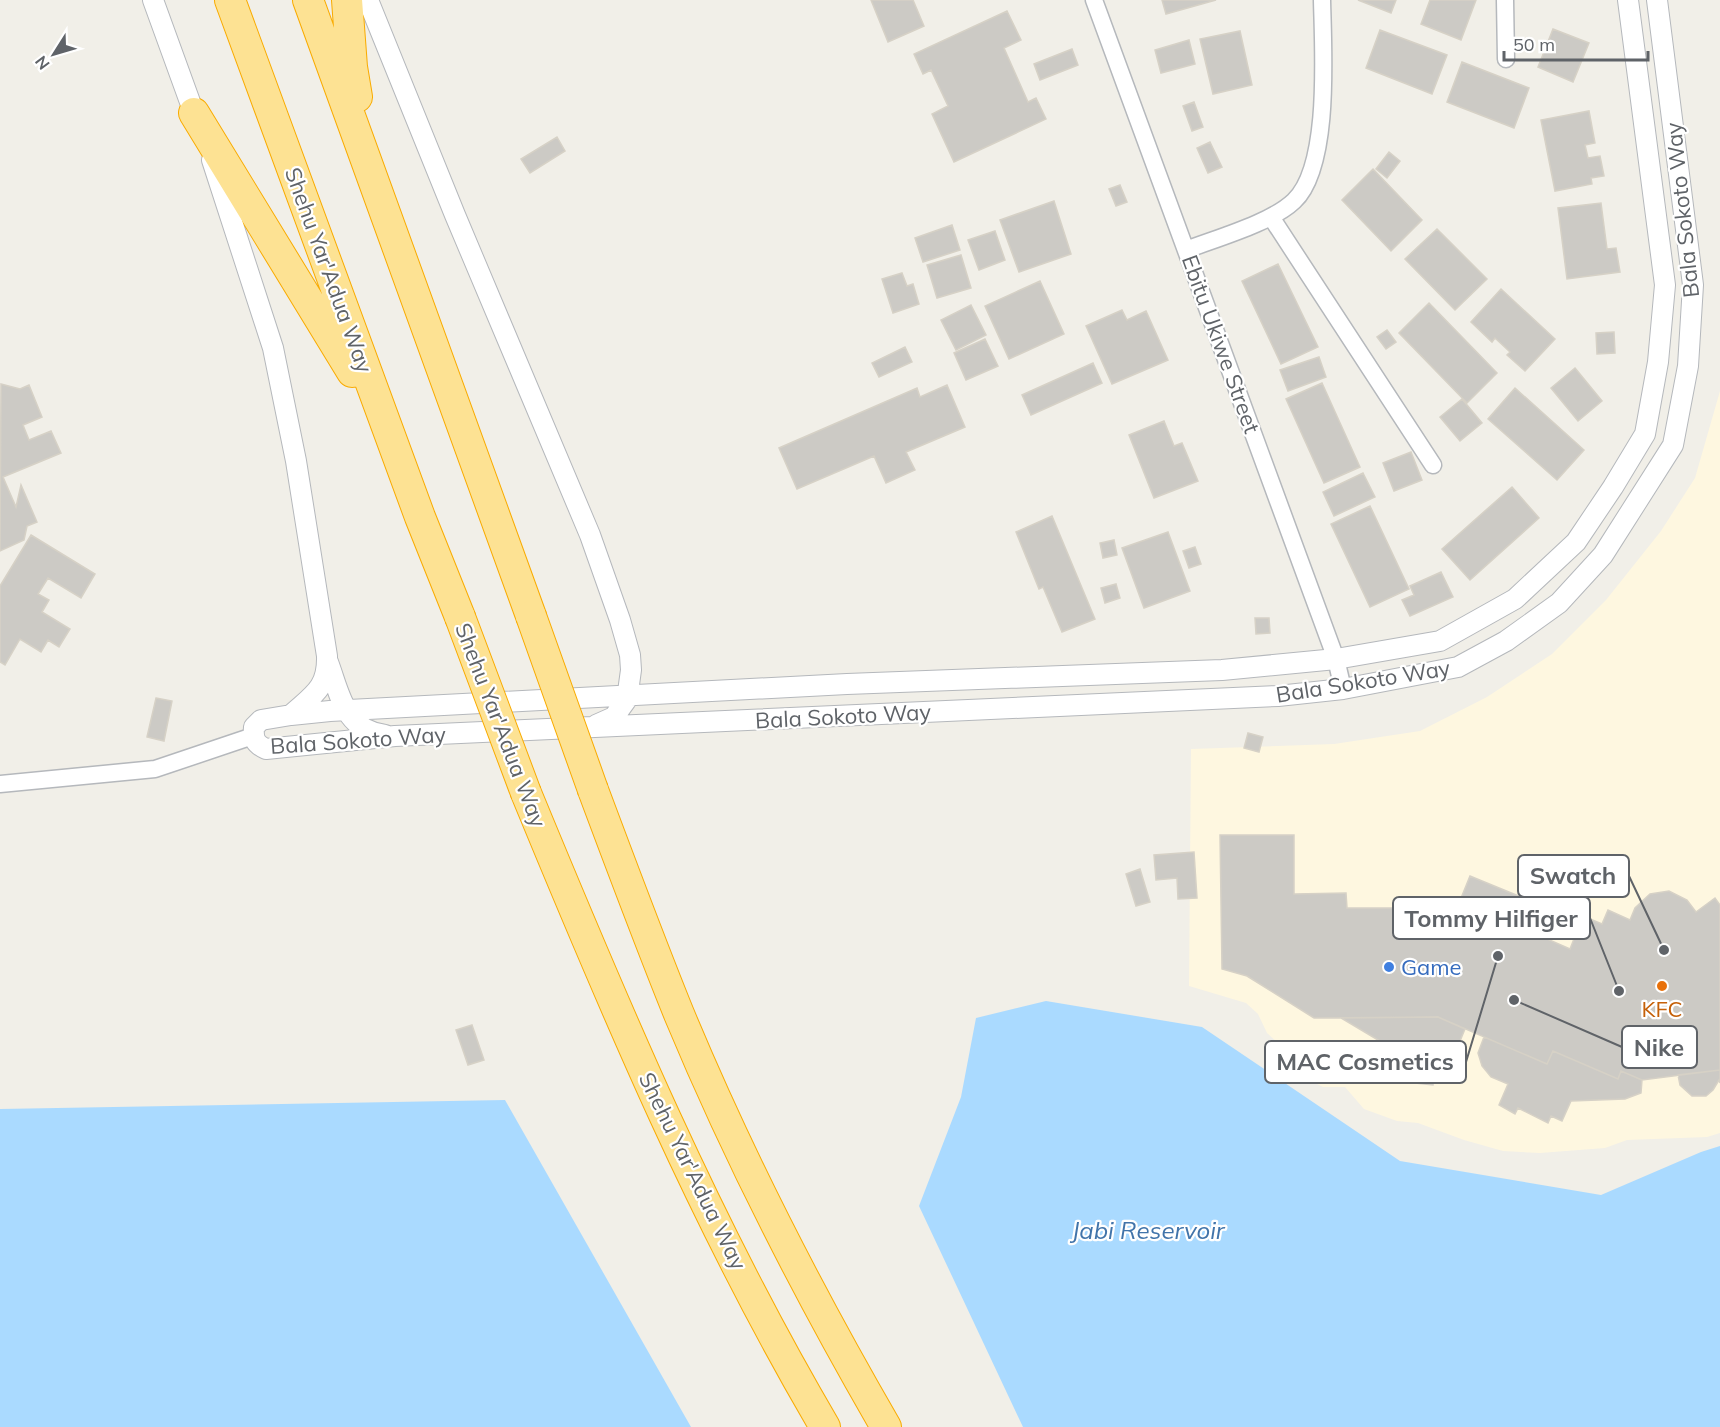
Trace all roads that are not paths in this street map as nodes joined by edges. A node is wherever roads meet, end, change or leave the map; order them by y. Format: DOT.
graph roads {
  1 [pos="153,0"];
  2 [pos="230,0"];
  3 [pos="308,0"];
  4 [pos="347,0"];
  5 [pos="368,0"];
  6 [pos="1094,0"];
  7 [pos="1322,0"];
  8 [pos="1505,0"];
  9 [pos="1628,0"];
  10 [pos="1657,0"];
  11 [pos="1506,59"];
  12 [pos="194,114"];
  13 [pos="1270,217"];
  14 [pos="1186,250"];
  15 [pos="411,281"];
  16 [pos="1433,465"];
  17 [pos="420,517"];
  18 [pos="327,656"];
  19 [pos="630,656"];
  20 [pos="1336,659"];
  21 [pos="1343,689"];
  22 [pos="628,695"];
  23 [pos="668,695"];
  24 [pos="346,711"];
  25 [pos="291,715"];
  26 [pos="590,727"];
  27 [pos="253,736"];
  28 [pos="395,736"];
  29 [pos="0,784"];
  30 [pos="825,1427"];
  31 [pos="886,1427"];
  1 -- 12 [label="street"];
  2 -- 17 [label="highway, Shehu Yar'Adua Way"];
  3 -- 15 [label="highway"];
  4 -- 15 [label="highway"];
  5 -- 19 [label="street"];
  6 -- 14 [label="street, Ebitu Ukiwe Street"];
  7 -- 13 [label="street"];
  8 -- 11 [label="street"];
  9 -- 20 [label="street, Bala Sokoto Way"];
  10 -- 21 [label="street, Bala Sokoto Way"];
  12 -- 17 [label="highway"];
  12 -- 18 [label="street"];
  13 -- 14 [label="street"];
  13 -- 16 [label="street"];
  14 -- 20 [label="street, Ebitu Ukiwe Street"];
  15 -- 31 [label="highway, bridge"];
  17 -- 30 [label="highway, Shehu Yar'Adua Way, bridge"];
  18 -- 24 [label="street"];
  18 -- 25 [label="street"];
  19 -- 22 [label="street"];
  19 -- 23 [label="street"];
  20 -- 21 [label="street, Ebitu Ukiwe Street"];
  20 -- 23 [label="street, Bala Sokoto Way"];
  21 -- 26 [label="street, Bala Sokoto Way"];
  22 -- 23 [label="street, Bala Sokoto Way"];
  22 -- 24 [label="street, Bala Sokoto Way"];
  22 -- 26 [label="street"];
  24 -- 25 [label="street, Bala Sokoto Way"];
  24 -- 28 [label="street"];
  25 -- 27 [label="street, Bala Sokoto Way"];
  26 -- 28 [label="street, Bala Sokoto Way"];
  27 -- 28 [label="street, Bala Sokoto Way"];
  27 -- 29 [label="street"];
}
